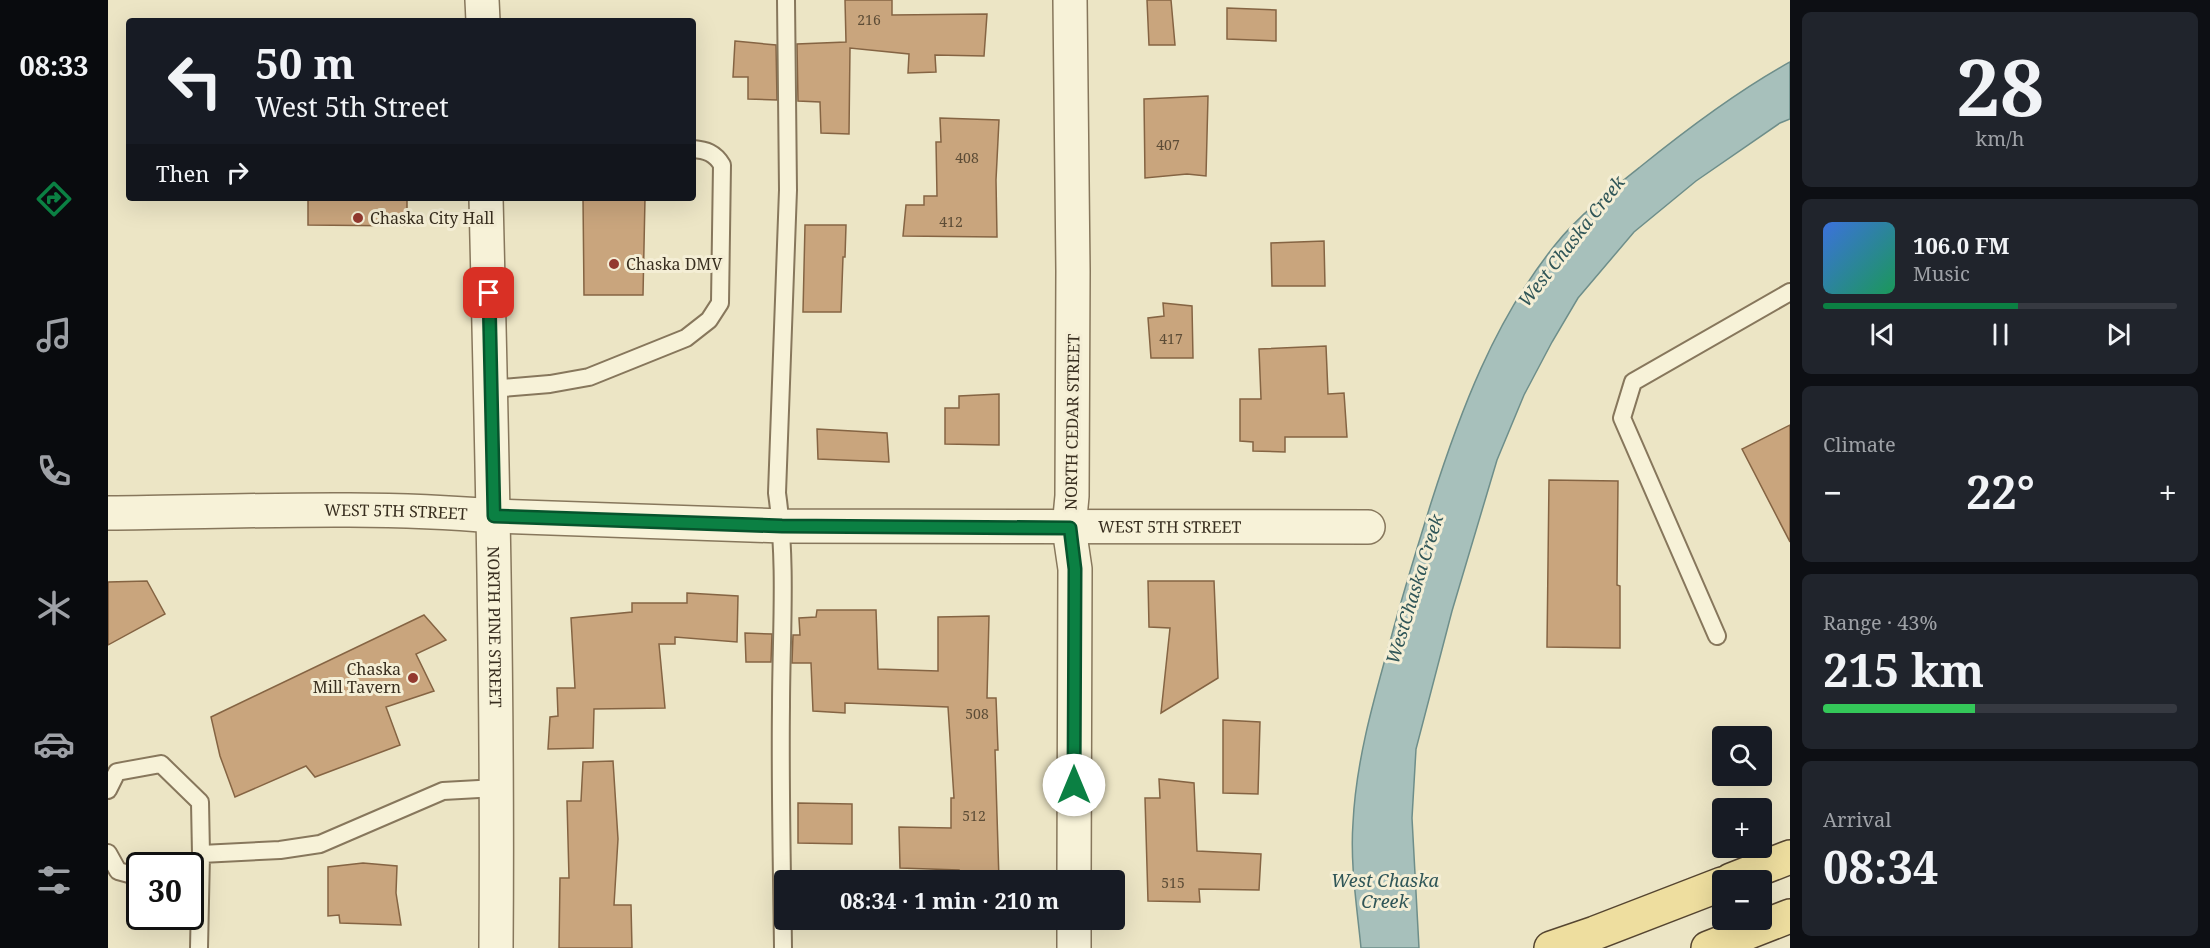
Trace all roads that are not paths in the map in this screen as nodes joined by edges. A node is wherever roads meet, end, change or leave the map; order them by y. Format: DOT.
graph roads {
  1 [pos="482,0"];
  2 [pos="786,0"];
  3 [pos="1070,0"];
  4 [pos="483,18"];
  5 [pos="696,149"];
  6 [pos="486,201"];
  7 [pos="1790,292"];
  8 [pos="491,389"];
  9 [pos="108,513"];
  10 [pos="494,516"];
  11 [pos="782,526"];
  12 [pos="1368,527"];
  13 [pos="1070,528"];
  14 [pos="1717,636"];
  15 [pos="497,788"];
  16 [pos="108,790"];
  17 [pos="201,852"];
  18 [pos="108,853"];
  19 [pos="204,854"];
  20 [pos="1790,857"];
  21 [pos="1074,870"];
  22 [pos="1757,870"];
  23 [pos="126,873"];
  24 [pos="1712,888"];
  25 [pos="1790,916"];
  26 [pos="198,930"];
  27 [pos="1074,930"];
  28 [pos="199,948"];
  29 [pos="496,948"];
  30 [pos="783,948"];
  31 [pos="1074,948"];
  32 [pos="1551,948"];
  33 [pos="1708,948"];
  1 -- 4 [label="street"];
  2 -- 11 [label="lane"];
  3 -- 13 [label="street, NORTH CEDAR STREET"];
  5 -- 8 [label="lane"];
  6 -- 8 [label="street, NORTH PINE STREET"];
  7 -- 14 [label="lane"];
  8 -- 10 [label="street, NORTH PINE STREET"];
  9 -- 10 [label="street, WEST 5TH STREET"];
  10 -- 11 [label="street, WEST 5TH STREET"];
  10 -- 15 [label="street, NORTH PINE STREET"];
  11 -- 13 [label="street, WEST 5TH STREET"];
  11 -- 30 [label="lane"];
  12 -- 13 [label="street, WEST 5TH STREET"];
  13 -- 21 [label="street, NORTH CEDAR STREET"];
  15 -- 19 [label="lane"];
  15 -- 29 [label="street, NORTH PINE STREET"];
  16 -- 17 [label="lane"];
  18 -- 23 [label="lane"];
  20 -- 22 [label="main road"];
  24 -- 32 [label="main road"];
  25 -- 33 [label="main road"];
  26 -- 28 [label="lane"];
  27 -- 31 [label="street"];
}
